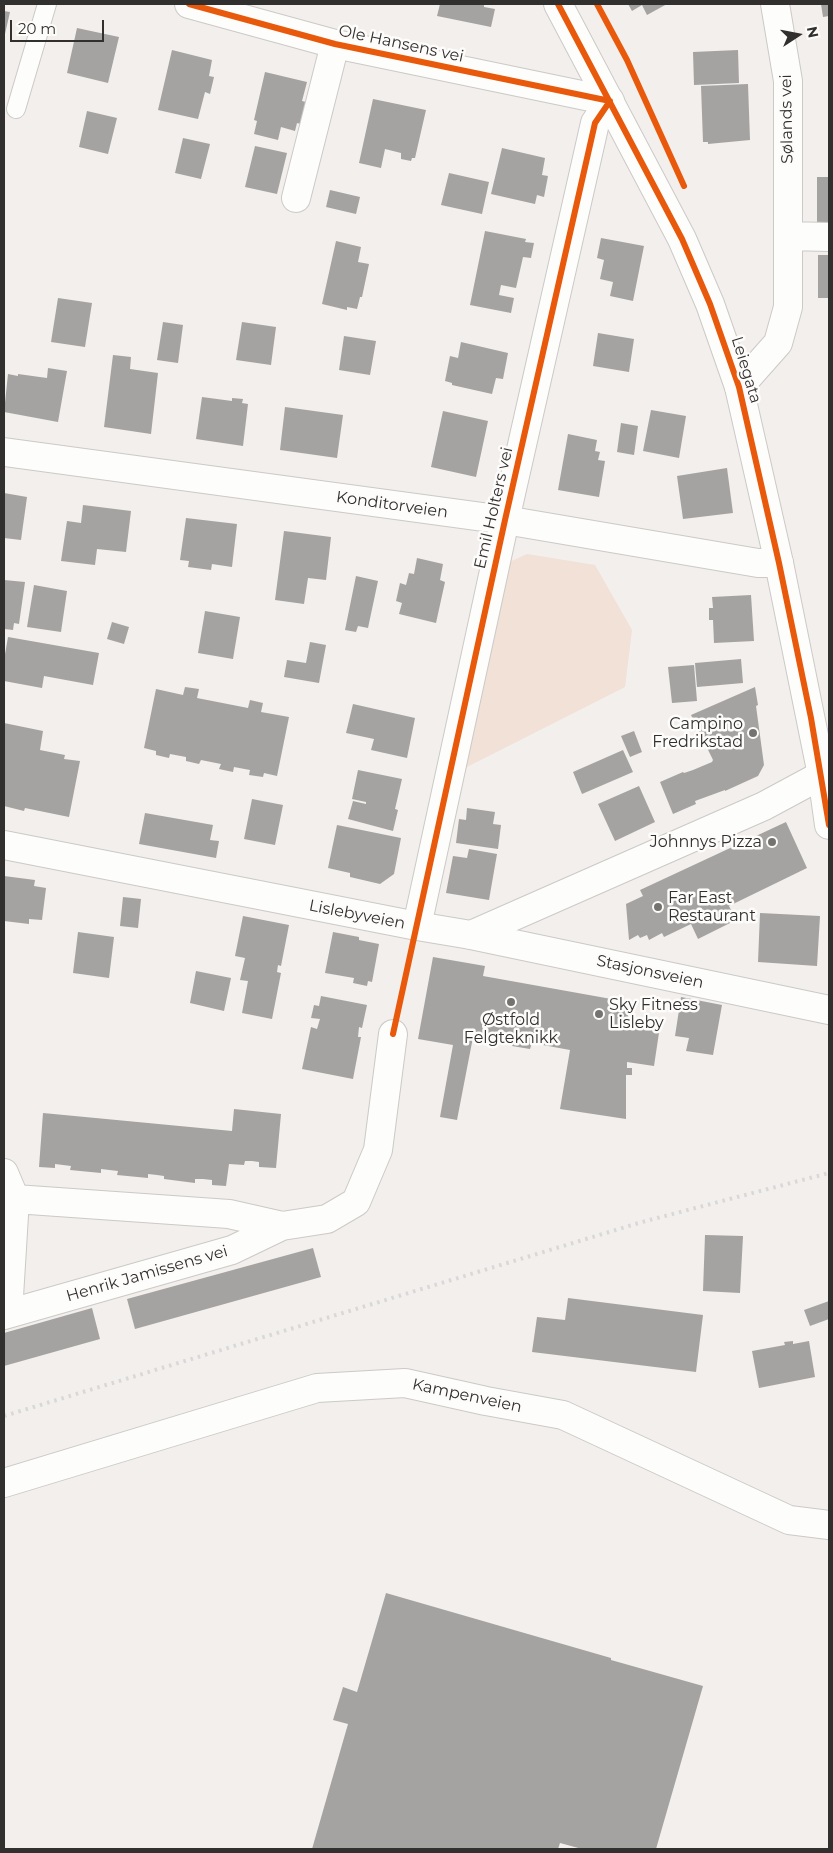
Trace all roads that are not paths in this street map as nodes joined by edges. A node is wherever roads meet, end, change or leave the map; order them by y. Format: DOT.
graph roads {
  1 [pos="47,4"];
  2 [pos="189,4"];
  3 [pos="558,4"];
  4 [pos="775,4"];
  5 [pos="335,44"];
  6 [pos="610,101"];
  7 [pos="16,109"];
  8 [pos="296,198"];
  9 [pos="788,236"];
  10 [pos="829,237"];
  11 [pos="739,387"];
  12 [pos="4,452"];
  13 [pos="505,520"];
  14 [pos="779,563"];
  15 [pos="825,773"];
  16 [pos="829,825"];
  17 [pos="4,845"];
  18 [pos="416,926"];
  19 [pos="471,935"];
  20 [pos="829,1010"];
  21 [pos="393,1034"];
  22 [pos="4,1173"];
  23 [pos="15,1199"];
  24 [pos="282,1226"];
  25 [pos="6,1314"];
  26 [pos="4,1483"];
  27 [pos="829,1525"];
  1 -- 7 [label="lane"];
  2 -- 5 [label="street, Ole Hansens vei"];
  3 -- 6 [label="street, Leiegata"];
  4 -- 9 [label="street, Sølands vei"];
  5 -- 6 [label="street, Ole Hansens vei"];
  5 -- 8 [label="street, Ole Hansens vei"];
  6 -- 11 [label="street, Leiegata"];
  6 -- 13 [label="street, Emil Holters vei"];
  9 -- 10 [label="street"];
  9 -- 11 [label="street, Sølands vei"];
  11 -- 14 [label="street, Leiegata"];
  12 -- 13 [label="street, Konditorveien"];
  13 -- 14 [label="street, Konditorveien"];
  13 -- 18 [label="street, Emil Holters vei"];
  14 -- 15 [label="street, Leiegata"];
  15 -- 16 [label="street, Leiegata"];
  15 -- 19 [label="street"];
  17 -- 18 [label="street, Lislebyveien"];
  18 -- 19 [label="street, Lislebyveien"];
  19 -- 20 [label="street, Stasjonsveien"];
  21 -- 24 [label="street, Henrik Jamissens vei"];
  22 -- 23 [label="street, Henrik Jamissens vei"];
  23 -- 24 [label="street, Henrik Jamissens vei"];
  23 -- 25 [label="street, Henrik Jamissens vei"];
  24 -- 25 [label="street, Henrik Jamissens vei"];
  26 -- 27 [label="street, Kampenveien"];
}
